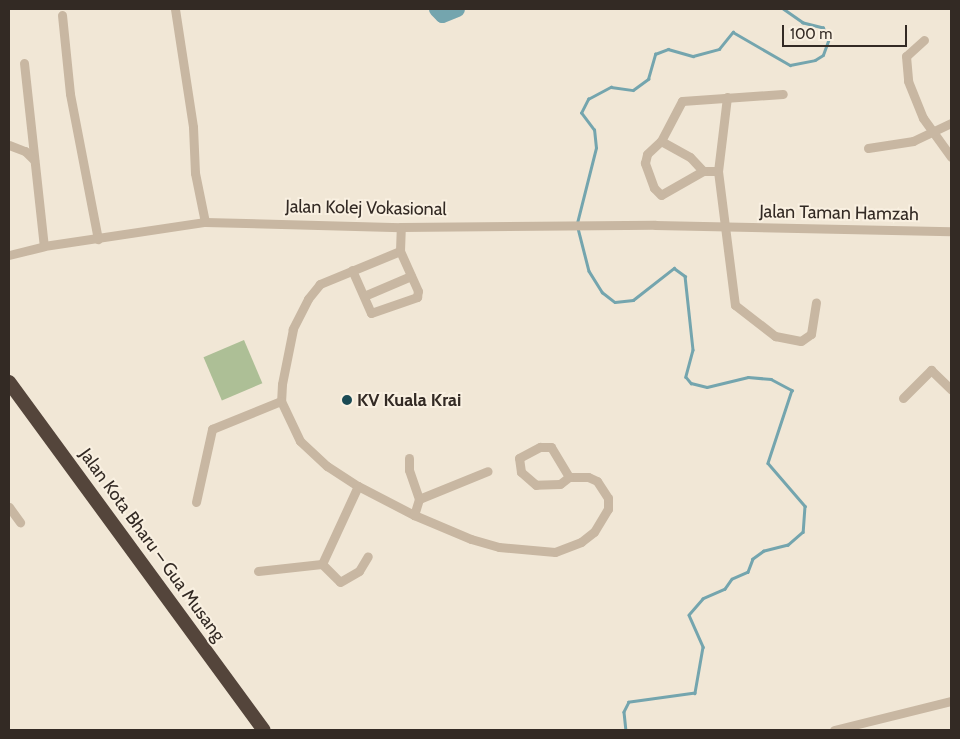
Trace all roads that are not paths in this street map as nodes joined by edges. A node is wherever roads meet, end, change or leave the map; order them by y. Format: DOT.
graph roads {
  1 [pos="175,9"];
  2 [pos="62,15"];
  3 [pos="924,40"];
  4 [pos="24,63"];
  5 [pos="783,94"];
  6 [pos="727,97"];
  7 [pos="951,124"];
  8 [pos="932,134"];
  9 [pos="661,141"];
  10 [pos="9,145"];
  11 [pos="868,148"];
  12 [pos="951,157"];
  13 [pos="34,160"];
  14 [pos="703,171"];
  15 [pos="718,171"];
  16 [pos="205,222"];
  17 [pos="401,227"];
  18 [pos="726,228"];
  19 [pos="951,230"];
  20 [pos="98,239"];
  21 [pos="44,246"];
  22 [pos="400,251"];
  23 [pos="9,255"];
  24 [pos="352,270"];
  25 [pos="411,276"];
  26 [pos="364,296"];
  27 [pos="816,302"];
  28 [pos="9,382"];
  29 [pos="951,389"];
  30 [pos="904,398"];
  31 [pos="281,401"];
  32 [pos="409,458"];
  33 [pos="488,471"];
  34 [pos="569,478"];
  35 [pos="358,486"];
  36 [pos="419,499"];
  37 [pos="196,502"];
  38 [pos="9,507"];
  39 [pos="414,515"];
  40 [pos="20,522"];
  41 [pos="368,556"];
  42 [pos="322,564"];
  43 [pos="258,571"];
  44 [pos="951,701"];
  45 [pos="264,730"];
  46 [pos="834,730"];
  1 -- 16 [label="street"];
  2 -- 20 [label="street"];
  3 -- 8 [label="street"];
  4 -- 13 [label="street"];
  5 -- 6 [label="street"];
  6 -- 9 [label="street"];
  6 -- 15 [label="street"];
  7 -- 8 [label="street"];
  8 -- 11 [label="street"];
  8 -- 12 [label="street"];
  9 -- 14 [label="street"];
  9 -- 14 [label="street"];
  10 -- 13 [label="street"];
  13 -- 21 [label="street"];
  14 -- 15 [label="street"];
  15 -- 18 [label="street"];
  16 -- 17 [label="street, Jalan Kolej Vokasional"];
  16 -- 20 [label="street, Jalan Kolej Vokasional"];
  17 -- 18 [label="street, Jalan Kolej Vokasional"];
  17 -- 22 [label="street"];
  18 -- 19 [label="street, Jalan Taman Hamzah"];
  18 -- 27 [label="street"];
  20 -- 21 [label="street, Jalan Kolej Vokasional"];
  21 -- 23 [label="street, Jalan Kolej Vokasional"];
  22 -- 24 [label="street"];
  22 -- 25 [label="street"];
  24 -- 26 [label="street"];
  24 -- 31 [label="street"];
  25 -- 26 [label="street"];
  25 -- 26 [label="street"];
  28 -- 45 [label="highway, Jalan Kota Bharu – Gua Musang"];
  29 -- 30 [label="street"];
  31 -- 35 [label="street"];
  31 -- 37 [label="street"];
  32 -- 36 [label="street"];
  33 -- 36 [label="street"];
  34 -- 34 [label="street"];
  34 -- 39 [label="street"];
  35 -- 39 [label="street"];
  35 -- 42 [label="street"];
  36 -- 39 [label="street"];
  38 -- 40 [label="street"];
  41 -- 42 [label="street"];
  42 -- 43 [label="street"];
  44 -- 46 [label="street"];
}
